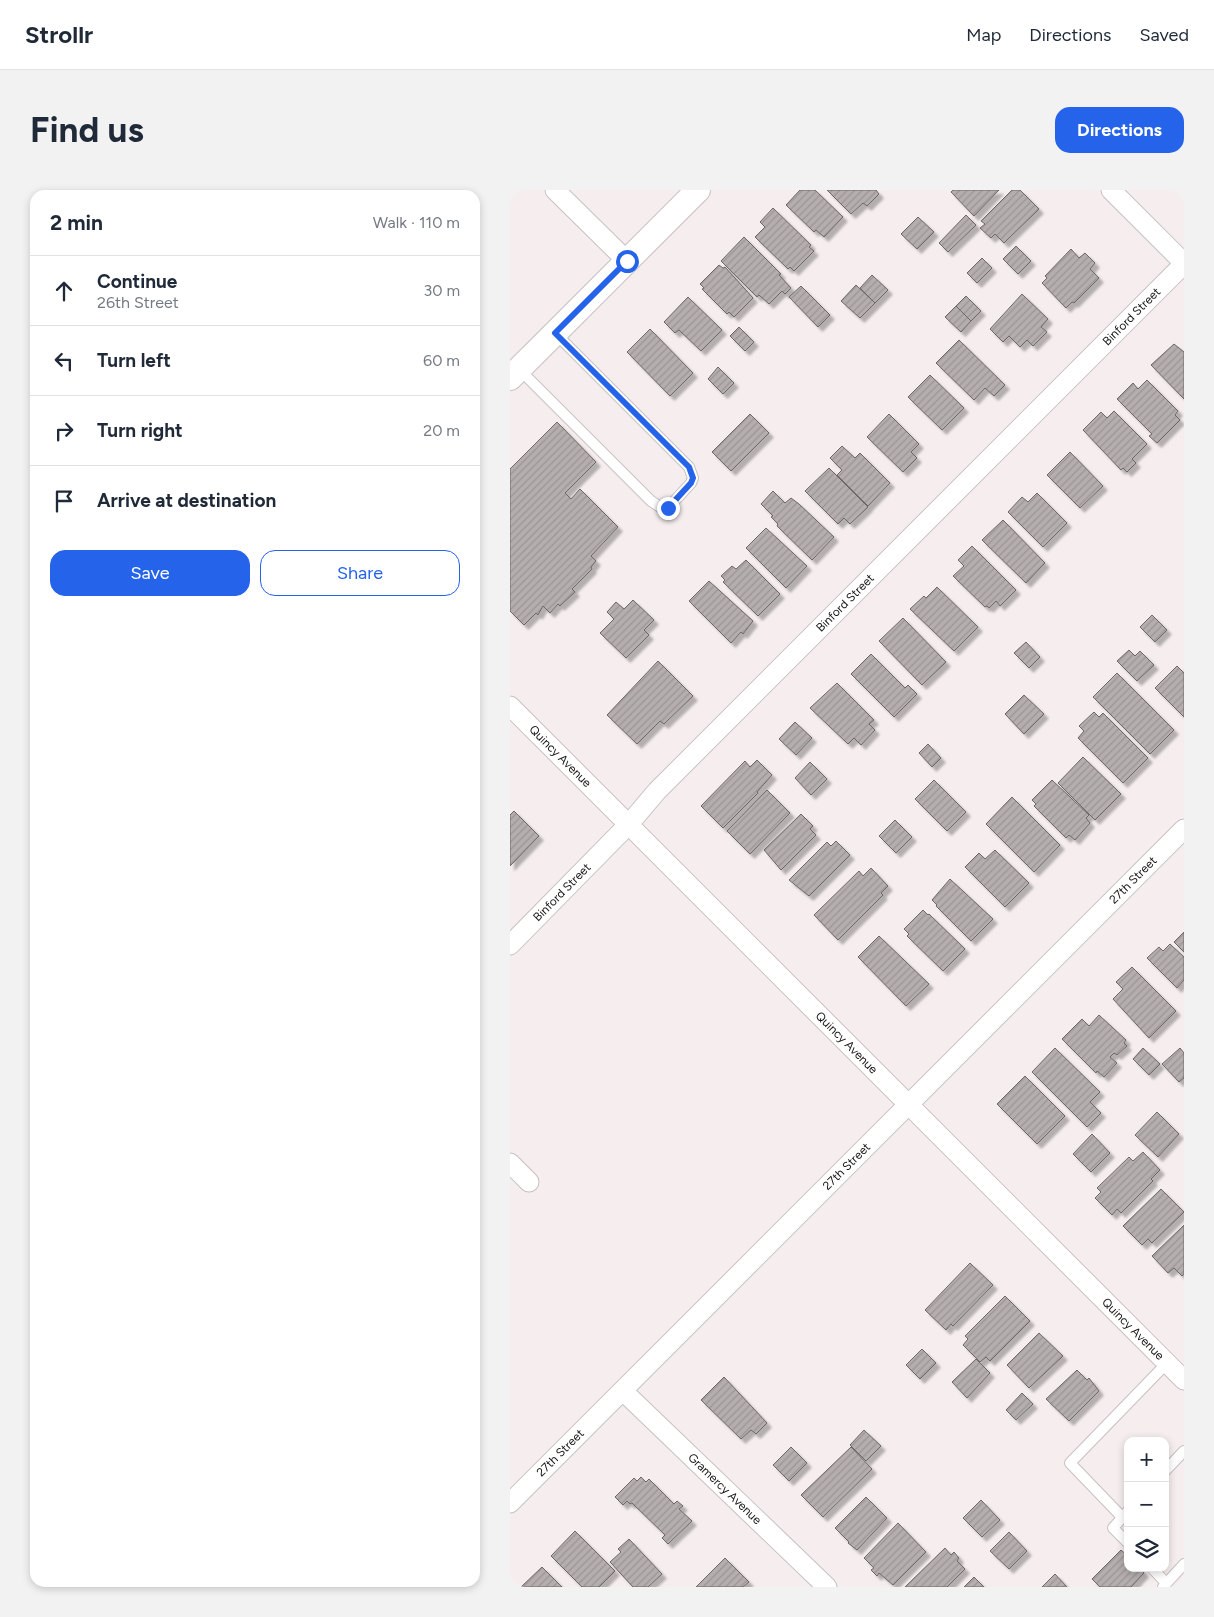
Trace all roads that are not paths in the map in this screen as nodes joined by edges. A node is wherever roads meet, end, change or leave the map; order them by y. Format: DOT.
graph roads {
  1 [pos="555,190"];
  2 [pos="698,190"];
  3 [pos="1111,190"];
  4 [pos="627,261"];
  5 [pos="1184,264"];
  6 [pos="555,333"];
  7 [pos="515,374"];
  8 [pos="510,706"];
  9 [pos="629,824"];
  10 [pos="1184,829"];
  11 [pos="510,945"];
  12 [pos="908,1105"];
  13 [pos="510,1163"];
  14 [pos="529,1182"];
  15 [pos="1167,1363"];
  16 [pos="1184,1380"];
  17 [pos="622,1391"];
  18 [pos="1184,1451"];
  19 [pos="1169,1467"];
  20 [pos="510,1503"];
  21 [pos="1124,1513"];
  22 [pos="1124,1515"];
  23 [pos="1124,1539"];
  24 [pos="1184,1564"];
  25 [pos="1155,1572"];
  26 [pos="1165,1585"];
  27 [pos="827,1587"];
  1 -- 4 [label="street"];
  2 -- 4 [label="street"];
  3 -- 5 [label="street"];
  4 -- 6 [label="street"];
  5 -- 9 [label="street, Binford Street"];
  6 -- 7 [label="street"];
  6 -- 7 [label="lane"];
  8 -- 9 [label="street, Quincy Avenue"];
  9 -- 11 [label="street, Binford Street"];
  9 -- 12 [label="street, Quincy Avenue"];
  10 -- 12 [label="street, 27th Street"];
  12 -- 15 [label="street, Quincy Avenue"];
  12 -- 17 [label="street, 27th Street"];
  13 -- 14 [label="street"];
  15 -- 16 [label="street, Quincy Avenue"];
  15 -- 21 [label="lane"];
  17 -- 20 [label="street, 27th Street"];
  17 -- 27 [label="street, Gramercy Avenue"];
  18 -- 19 [label="lane"];
  22 -- 23 [label="lane"];
  24 -- 26 [label="lane"];
  25 -- 26 [label="lane"];
}
